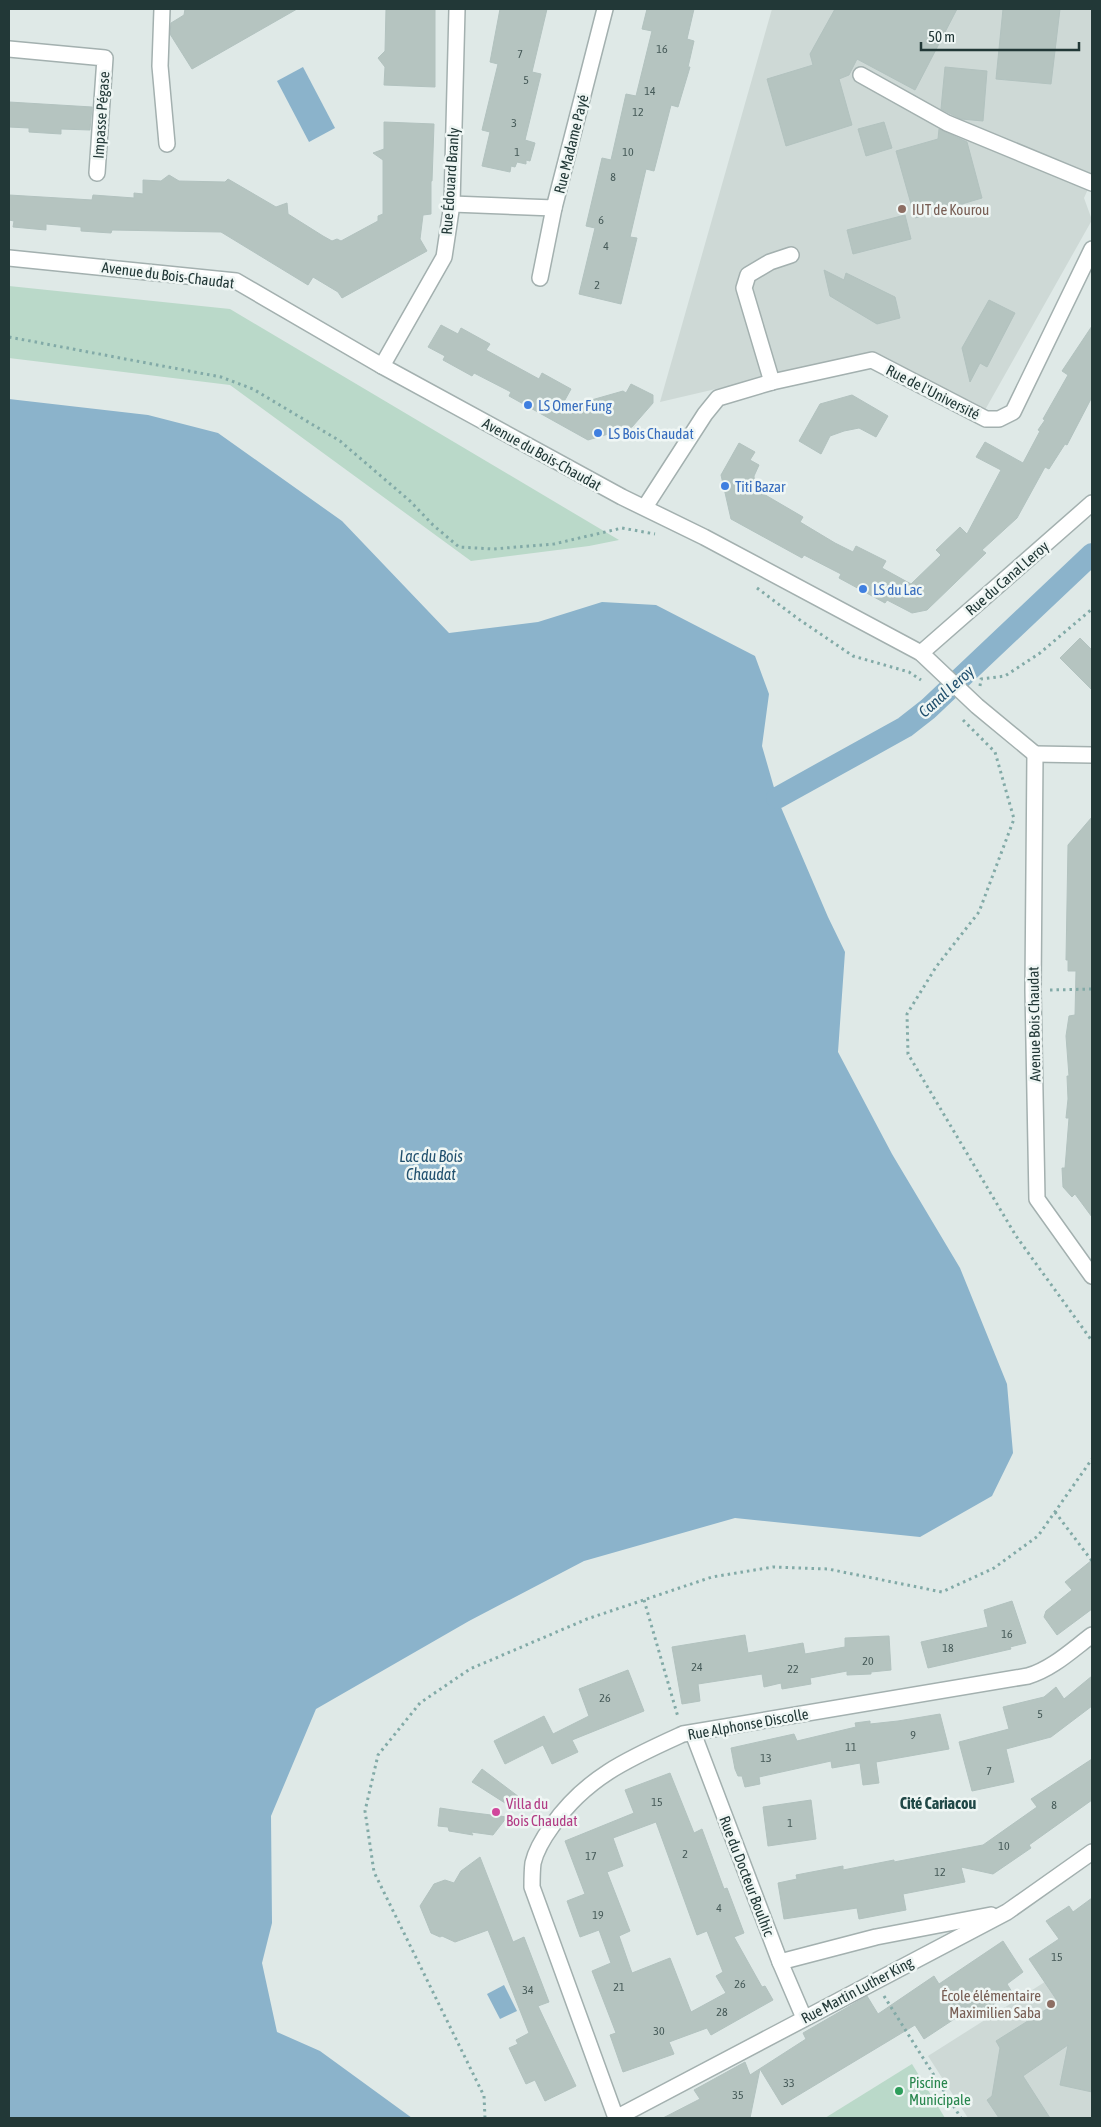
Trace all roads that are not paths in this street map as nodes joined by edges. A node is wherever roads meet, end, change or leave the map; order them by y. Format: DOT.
graph roads {
  1 [pos="162,9"];
  2 [pos="457,9"];
  3 [pos="605,9"];
  4 [pos="9,49"];
  5 [pos="861,75"];
  6 [pos="167,144"];
  7 [pos="97,173"];
  8 [pos="1092,183"];
  9 [pos="452,204"];
  10 [pos="554,208"];
  11 [pos="1092,249"];
  12 [pos="791,256"];
  13 [pos="9,258"];
  14 [pos="540,278"];
  15 [pos="382,366"];
  16 [pos="772,382"];
  17 [pos="1092,503"];
  18 [pos="645,508"];
  19 [pos="921,652"];
  20 [pos="1035,754"];
  21 [pos="1092,755"];
  22 [pos="1092,1276"];
  23 [pos="1092,1635"];
  24 [pos="688,1734"];
  25 [pos="1092,1852"];
  26 [pos="1007,1912"];
  27 [pos="780,1962"];
  28 [pos="804,2018"];
  29 [pos="616,2118"];
  1 -- 6 [label="street"];
  2 -- 9 [label="street, Rue Édouard Branly"];
  3 -- 10 [label="street, Rue Madame Payé"];
  4 -- 7 [label="street, Impasse Pégase"];
  5 -- 8 [label="street"];
  9 -- 10 [label="street, Rue Madame Payé"];
  9 -- 15 [label="street, Rue Édouard Branly"];
  10 -- 14 [label="street"];
  11 -- 16 [label="street, Rue de l'Université"];
  12 -- 16 [label="street"];
  13 -- 15 [label="street, Avenue du Bois-Chaudat"];
  15 -- 18 [label="street, Avenue du Bois-Chaudat"];
  16 -- 18 [label="street, Rue de l'Université"];
  17 -- 19 [label="street, Rue du Canal Leroy"];
  18 -- 19 [label="street, Avenue du Bois-Chaudat"];
  19 -- 20 [label="street, Avenue du Bois-Chaudat"];
  20 -- 21 [label="street"];
  20 -- 22 [label="street, Avenue Bois Chaudat"];
  23 -- 24 [label="street, Rue Alphonse Discolle"];
  24 -- 27 [label="street, Rue du Docteur Boulhic"];
  24 -- 29 [label="street, Rue Alphonse Discolle"];
  25 -- 26 [label="street, Rue Martin Luther King"];
  26 -- 27 [label="street"];
  26 -- 28 [label="street, Rue Martin Luther King"];
  27 -- 28 [label="street, Rue du Docteur Boulhic"];
  28 -- 29 [label="street, Rue Martin Luther King"];
}
